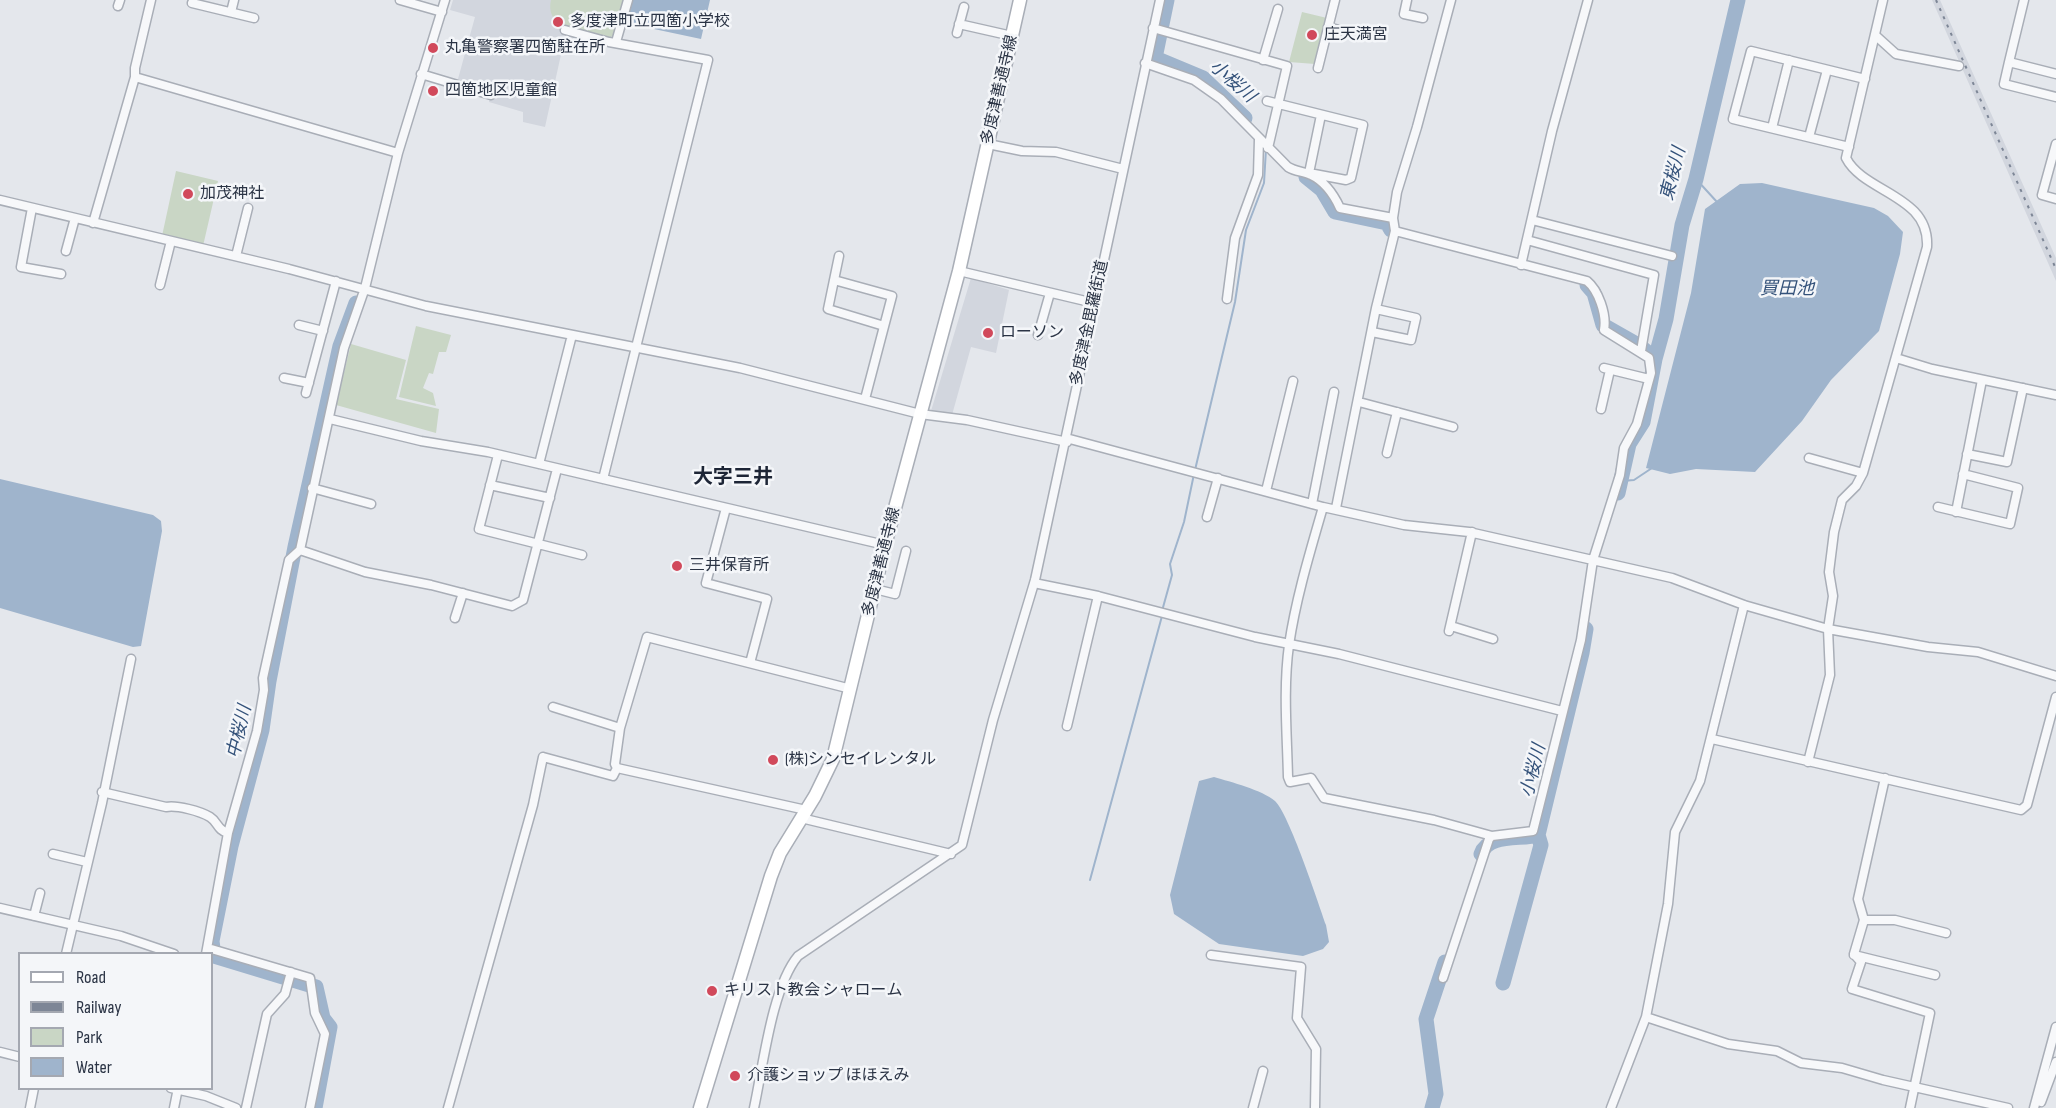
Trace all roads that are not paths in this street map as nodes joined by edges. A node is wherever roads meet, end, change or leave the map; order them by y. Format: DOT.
graph roads {
  1 [pos="152,0"];
  2 [pos="234,0"];
  3 [pos="400,0"];
  4 [pos="445,0"];
  5 [pos="627,0"];
  6 [pos="1018,0"];
  7 [pos="1160,0"];
  8 [pos="1335,0"];
  9 [pos="1407,0"];
  10 [pos="1451,0"];
  11 [pos="1588,0"];
  12 [pos="1883,0"];
  13 [pos="2024,0"];
  14 [pos="192,3"];
  15 [pos="964,7"];
  16 [pos="1278,9"];
  17 [pos="231,12"];
  18 [pos="442,12"];
  19 [pos="254,18"];
  20 [pos="1423,18"];
  21 [pos="1328,27"];
  22 [pos="1153,28"];
  23 [pos="565,30"];
  24 [pos="1346,32"];
  25 [pos="1875,35"];
  26 [pos="1012,36"];
  27 [pos="616,42"];
  28 [pos="1263,60"];
  29 [pos="1789,60"];
  30 [pos="2009,62"];
  31 [pos="1145,63"];
  32 [pos="1959,66"];
  33 [pos="1318,68"];
  34 [pos="1827,70"];
  35 [pos="421,74"];
  36 [pos="2056,74"];
  37 [pos="135,77"];
  38 [pos="1865,79"];
  39 [pos="491,95"];
  40 [pos="2056,97"];
  41 [pos="1267,101"];
  42 [pos="1278,104"];
  43 [pos="1321,115"];
  44 [pos="1772,128"];
  45 [pos="1809,137"];
  46 [pos="1259,139"];
  47 [pos="988,144"];
  48 [pos="2056,144"];
  49 [pos="1849,147"];
  50 [pos="1268,148"];
  51 [pos="398,153"];
  52 [pos="1123,169"];
  53 [pos="1309,173"];
  54 [pos="2056,199"];
  55 [pos="0,200"];
  56 [pos="32,207"];
  57 [pos="248,208"];
  58 [pos="75,218"];
  59 [pos="1393,218"];
  60 [pos="1532,220"];
  61 [pos="93,223"];
  62 [pos="1395,231"];
  63 [pos="1527,240"];
  64 [pos="171,241"];
  65 [pos="66,251"];
  66 [pos="1672,255"];
  67 [pos="236,256"];
  68 [pos="839,256"];
  69 [pos="1521,265"];
  70 [pos="959,271"];
  71 [pos="61,274"];
  72 [pos="834,280"];
  73 [pos="336,281"];
  74 [pos="160,285"];
  75 [pos="365,288"];
  76 [pos="1050,293"];
  77 [pos="1227,299"];
  78 [pos="1094,303"];
  79 [pos="1376,309"];
  80 [pos="300,325"];
  81 [pos="884,326"];
  82 [pos="323,331"];
  83 [pos="1372,332"];
  84 [pos="572,335"];
  85 [pos="1038,335"];
  86 [pos="635,346"];
  87 [pos="1641,349"];
  88 [pos="1896,358"];
  89 [pos="284,378"];
  90 [pos="1649,379"];
  91 [pos="1982,380"];
  92 [pos="1293,381"];
  93 [pos="2023,388"];
  94 [pos="1334,392"];
  95 [pos="2056,395"];
  96 [pos="865,399"];
  97 [pos="1359,402"];
  98 [pos="1601,409"];
  99 [pos="1397,412"];
  100 [pos="920,414"];
  101 [pos="330,419"];
  102 [pos="1453,427"];
  103 [pos="1066,440"];
  104 [pos="1387,453"];
  105 [pos="1967,454"];
  106 [pos="498,455"];
  107 [pos="1809,458"];
  108 [pos="539,464"];
  109 [pos="557,469"];
  110 [pos="1863,473"];
  111 [pos="1963,474"];
  112 [pos="1218,478"];
  113 [pos="603,479"];
  114 [pos="490,485"];
  115 [pos="312,488"];
  116 [pos="1266,491"];
  117 [pos="550,498"];
  118 [pos="371,504"];
  119 [pos="1311,504"];
  120 [pos="1323,507"];
  121 [pos="1938,507"];
  122 [pos="726,508"];
  123 [pos="1336,508"];
  124 [pos="1956,512"];
  125 [pos="1207,517"];
  126 [pos="1472,532"];
  127 [pos="538,544"];
  128 [pos="885,545"];
  129 [pos="906,550"];
  130 [pos="296,554"];
  131 [pos="582,555"];
  132 [pos="1593,560"];
  133 [pos="1034,583"];
  134 [pos="875,589"];
  135 [pos="463,593"];
  136 [pos="1098,596"];
  137 [pos="1744,604"];
  138 [pos="455,618"];
  139 [pos="1828,628"];
  140 [pos="1493,639"];
  141 [pos="1289,644"];
  142 [pos="131,659"];
  143 [pos="750,663"];
  144 [pos="2056,676"];
  145 [pos="851,689"];
  146 [pos="2056,697"];
  147 [pos="553,707"];
  148 [pos="1562,711"];
  149 [pos="1066,726"];
  150 [pos="620,728"];
  151 [pos="1712,739"];
  152 [pos="1808,762"];
  153 [pos="617,768"];
  154 [pos="1885,778"];
  155 [pos="102,792"];
  156 [pos="803,814"];
  157 [pos="228,833"];
  158 [pos="1489,841"];
  159 [pos="53,854"];
  160 [pos="951,854"];
  161 [pos="87,862"];
  162 [pos="40,893"];
  163 [pos="0,908"];
  164 [pos="34,916"];
  165 [pos="1864,920"];
  166 [pos="72,926"];
  167 [pos="1946,933"];
  168 [pos="211,950"];
  169 [pos="66,952"];
  170 [pos="168,952"];
  171 [pos="1854,954"];
  172 [pos="1210,956"];
  173 [pos="1935,975"];
  174 [pos="290,976"];
  175 [pos="1443,978"];
  176 [pos="1646,1017"];
  177 [pos="2056,1027"];
  178 [pos="0,1052"];
  179 [pos="18,1056"];
  180 [pos="2056,1062"];
  181 [pos="1263,1071"];
  182 [pos="1916,1086"];
  183 [pos="34,1090"];
  184 [pos="176,1090"];
  185 [pos="180,1090"];
  186 [pos="30,1108"];
  187 [pos="174,1108"];
  188 [pos="236,1108"];
  189 [pos="246,1108"];
  190 [pos="310,1108"];
  191 [pos="448,1108"];
  192 [pos="700,1108"];
  193 [pos="754,1108"];
  194 [pos="1253,1108"];
  195 [pos="1315,1108"];
  196 [pos="1611,1108"];
  197 [pos="1910,1108"];
  198 [pos="2008,1108"];
  199 [pos="2034,1108"];
  200 [pos="2039,1108"];
  1 -- 37 [label="street"];
  2 -- 17 [label="street"];
  3 -- 18 [label="street"];
  4 -- 18 [label="street"];
  5 -- 27 [label="street"];
  6 -- 26 [label="main road, 多度津善通寺線"];
  7 -- 22 [label="street, 多度津金毘羅街道"];
  8 -- 21 [label="street"];
  9 -- 20 [label="street"];
  10 -- 59 [label="street"];
  11 -- 60 [label="street"];
  12 -- 25 [label="street"];
  13 -- 30 [label="street"];
  14 -- 17 [label="street"];
  15 -- 26 [label="street"];
  16 -- 28 [label="street"];
  17 -- 19 [label="street"];
  18 -- 35 [label="street"];
  21 -- 24 [label="street"];
  21 -- 33 [label="street"];
  22 -- 28 [label="street"];
  22 -- 31 [label="street, 多度津金毘羅街道"];
  23 -- 27 [label="street"];
  25 -- 32 [label="street"];
  25 -- 38 [label="street"];
  26 -- 47 [label="main road, 多度津善通寺線"];
  27 -- 86 [label="street"];
  28 -- 42 [label="street"];
  29 -- 34 [label="street"];
  29 -- 44 [label="street"];
  29 -- 44 [label="street"];
  30 -- 36 [label="street"];
  30 -- 40 [label="street"];
  31 -- 46 [label="street"];
  31 -- 52 [label="street, 多度津金毘羅街道"];
  34 -- 38 [label="street"];
  34 -- 45 [label="street"];
  35 -- 39 [label="street"];
  35 -- 51 [label="street"];
  37 -- 51 [label="street"];
  37 -- 61 [label="street"];
  38 -- 49 [label="street"];
  41 -- 42 [label="street"];
  42 -- 43 [label="street"];
  42 -- 50 [label="street"];
  43 -- 53 [label="street"];
  43 -- 53 [label="street"];
  44 -- 45 [label="street"];
  45 -- 49 [label="street"];
  46 -- 50 [label="street"];
  46 -- 77 [label="street"];
  47 -- 52 [label="street"];
  47 -- 70 [label="main road, 多度津善通寺線"];
  48 -- 54 [label="street"];
  49 -- 88 [label="street"];
  50 -- 53 [label="street"];
  51 -- 75 [label="street"];
  52 -- 78 [label="street, 多度津金毘羅街道"];
  53 -- 59 [label="street"];
  55 -- 56 [label="street"];
  56 -- 58 [label="street"];
  56 -- 71 [label="street"];
  57 -- 67 [label="street"];
  58 -- 61 [label="street"];
  58 -- 65 [label="street"];
  59 -- 62 [label="street"];
  60 -- 63 [label="street"];
  60 -- 66 [label="street"];
  61 -- 64 [label="street"];
  62 -- 69 [label="street"];
  62 -- 79 [label="street"];
  63 -- 69 [label="street"];
  63 -- 87 [label="street"];
  64 -- 67 [label="street"];
  64 -- 74 [label="street"];
  67 -- 73 [label="street"];
  68 -- 72 [label="street"];
  69 -- 87 [label="street"];
  70 -- 76 [label="street"];
  70 -- 100 [label="main road, 多度津善通寺線"];
  72 -- 81 [label="street"];
  72 -- 81 [label="street"];
  73 -- 75 [label="street"];
  73 -- 82 [label="street"];
  75 -- 84 [label="street"];
  75 -- 101 [label="street"];
  76 -- 78 [label="street"];
  76 -- 85 [label="street"];
  78 -- 103 [label="street, 多度津金毘羅街道"];
  79 -- 83 [label="street"];
  79 -- 83 [label="street"];
  80 -- 82 [label="street"];
  81 -- 96 [label="street"];
  82 -- 89 [label="street"];
  83 -- 97 [label="street"];
  84 -- 86 [label="street"];
  84 -- 108 [label="street"];
  86 -- 96 [label="street"];
  86 -- 113 [label="street"];
  87 -- 90 [label="street"];
  88 -- 91 [label="street"];
  88 -- 110 [label="street"];
  90 -- 98 [label="street"];
  90 -- 132 [label="street"];
  91 -- 93 [label="street"];
  91 -- 105 [label="street"];
  92 -- 116 [label="street"];
  93 -- 95 [label="street"];
  93 -- 105 [label="street"];
  94 -- 119 [label="street"];
  96 -- 100 [label="street"];
  97 -- 99 [label="street"];
  97 -- 123 [label="street"];
  99 -- 102 [label="street"];
  99 -- 104 [label="street"];
  100 -- 103 [label="street"];
  100 -- 128 [label="main road, 多度津善通寺線"];
  101 -- 106 [label="street"];
  101 -- 115 [label="street"];
  103 -- 112 [label="street"];
  103 -- 133 [label="street, 多度津金毘羅街道"];
  105 -- 111 [label="street"];
  106 -- 108 [label="street"];
  106 -- 114 [label="street"];
  107 -- 110 [label="street"];
  108 -- 109 [label="street"];
  109 -- 113 [label="street"];
  109 -- 117 [label="street"];
  110 -- 139 [label="street"];
  111 -- 124 [label="street"];
  111 -- 124 [label="street"];
  112 -- 116 [label="street"];
  112 -- 125 [label="street"];
  113 -- 122 [label="street"];
  114 -- 117 [label="street"];
  114 -- 127 [label="street"];
  115 -- 118 [label="street"];
  115 -- 130 [label="street"];
  116 -- 119 [label="street"];
  117 -- 127 [label="street"];
  119 -- 120 [label="street"];
  120 -- 123 [label="street"];
  120 -- 141 [label="street"];
  121 -- 124 [label="street"];
  122 -- 128 [label="street"];
  122 -- 143 [label="street"];
  123 -- 126 [label="street"];
  126 -- 132 [label="street"];
  126 -- 140 [label="street"];
  127 -- 131 [label="street"];
  127 -- 135 [label="street"];
  128 -- 134 [label="main road, 多度津善通寺線"];
  129 -- 134 [label="street"];
  130 -- 135 [label="street"];
  130 -- 157 [label="street"];
  132 -- 137 [label="street"];
  132 -- 148 [label="street"];
  133 -- 136 [label="street"];
  133 -- 160 [label="street, 多度津金毘羅街道"];
  134 -- 145 [label="main road, 多度津善通寺線"];
  135 -- 138 [label="street"];
  136 -- 141 [label="street"];
  136 -- 149 [label="street"];
  137 -- 139 [label="street"];
  137 -- 151 [label="street"];
  139 -- 144 [label="street"];
  139 -- 152 [label="street"];
  141 -- 148 [label="street"];
  141 -- 158 [label="street"];
  142 -- 155 [label="street"];
  143 -- 145 [label="street"];
  143 -- 150 [label="street"];
  145 -- 156 [label="main road, 多度津善通寺線"];
  146 -- 154 [label="street"];
  147 -- 150 [label="street"];
  148 -- 158 [label="street"];
  150 -- 153 [label="street"];
  151 -- 152 [label="street"];
  151 -- 176 [label="street"];
  152 -- 154 [label="street"];
  153 -- 156 [label="street"];
  153 -- 191 [label="street"];
  154 -- 165 [label="street"];
  155 -- 157 [label="street"];
  155 -- 161 [label="street"];
  156 -- 160 [label="street"];
  156 -- 192 [label="main road, 多度津善通寺線"];
  157 -- 168 [label="street"];
  158 -- 175 [label="street"];
  159 -- 161 [label="street"];
  160 -- 193 [label="street"];
  161 -- 166 [label="street"];
  162 -- 164 [label="street"];
  163 -- 164 [label="street"];
  164 -- 166 [label="street"];
  165 -- 167 [label="street"];
  165 -- 171 [label="street"];
  166 -- 169 [label="street"];
  166 -- 170 [label="street"];
  168 -- 174 [label="street"];
  171 -- 173 [label="street"];
  171 -- 182 [label="street"];
  172 -- 195 [label="street"];
  174 -- 189 [label="street"];
  174 -- 190 [label="street"];
  176 -- 182 [label="street"];
  176 -- 196 [label="street"];
  177 -- 199 [label="street"];
  178 -- 179 [label="street"];
  180 -- 200 [label="street"];
  181 -- 194 [label="street"];
  182 -- 197 [label="street"];
  182 -- 198 [label="street"];
  183 -- 186 [label="street"];
  184 -- 187 [label="street"];
  185 -- 188 [label="street"];
}
